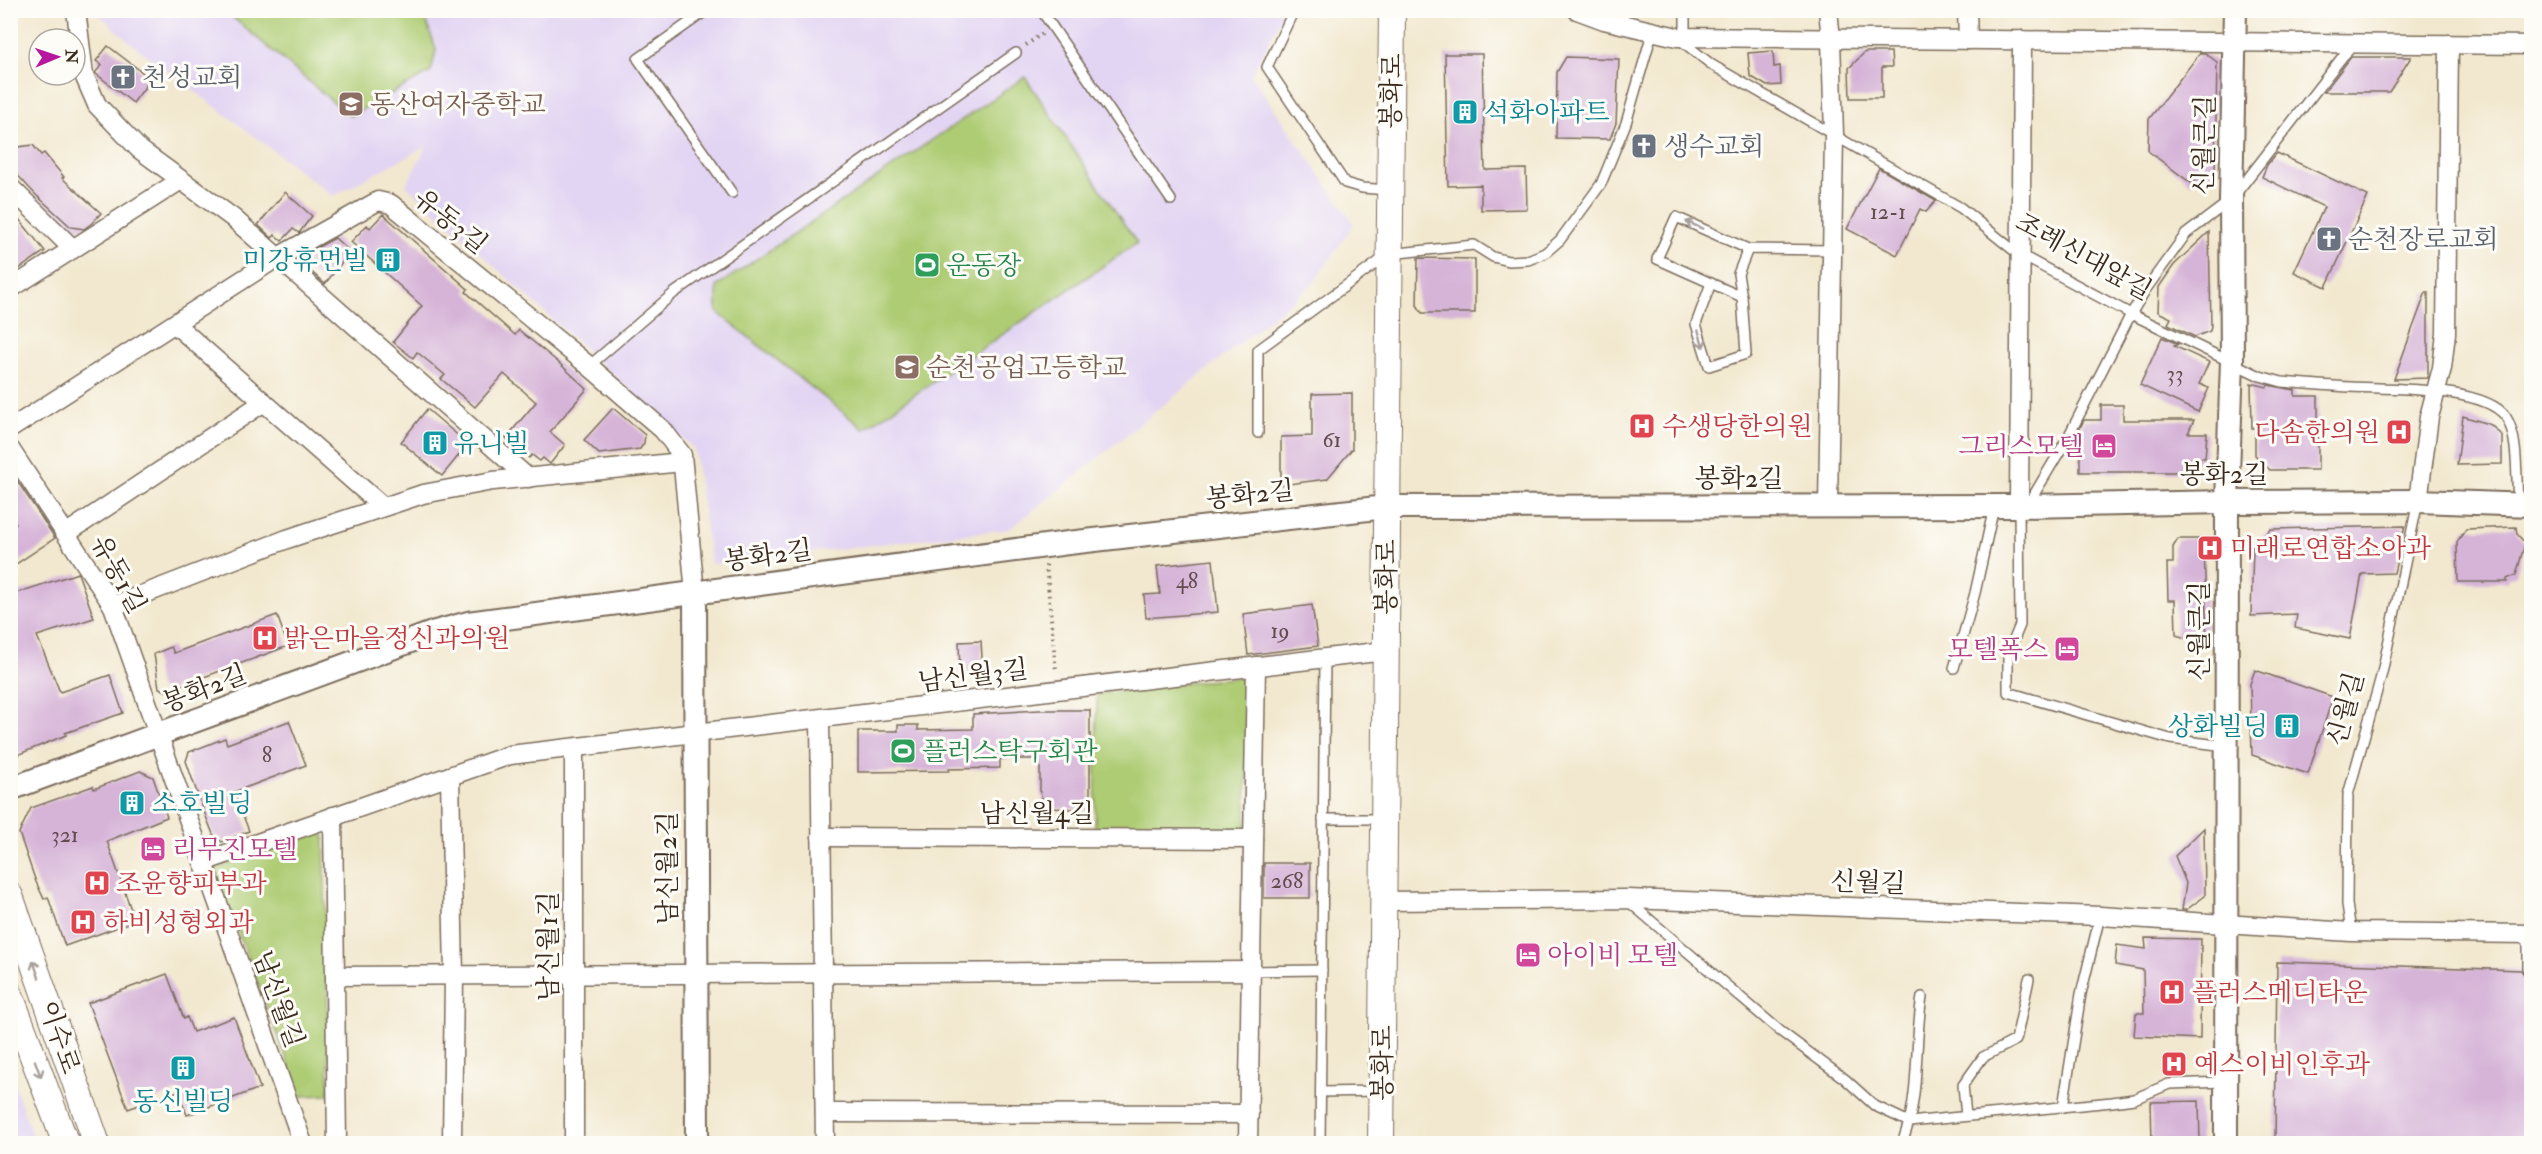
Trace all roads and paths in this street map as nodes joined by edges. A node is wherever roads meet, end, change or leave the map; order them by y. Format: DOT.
graph roads {
  1 [pos="76,10"];
  2 [pos="707,10"];
  3 [pos="1041,10"];
  4 [pos="1294,10"];
  5 [pos="1392,10"];
  6 [pos="1577,10"];
  7 [pos="1685,10"];
  8 [pos="1828,10"];
  9 [pos="1967,10"];
  10 [pos="2235,10"];
  11 [pos="1052,27"];
  12 [pos="1653,30"];
  13 [pos="1681,37"];
  14 [pos="1831,39"];
  15 [pos="1968,40"];
  16 [pos="2022,40"];
  17 [pos="2234,42"];
  18 [pos="2356,43"];
  19 [pos="2449,44"];
  20 [pos="2532,45"];
  21 [pos="1016,53"];
  22 [pos="1834,135"];
  23 [pos="181,180"];
  24 [pos="10,187"];
  25 [pos="1390,190"];
  26 [pos="732,193"];
  27 [pos="1171,200"];
  28 [pos="2231,200"];
  29 [pos="73,249"];
  30 [pos="1748,249"];
  31 [pos="1832,250"];
  32 [pos="1389,254"];
  33 [pos="2019,254"];
  34 [pos="278,257"];
  35 [pos="1711,284"];
  36 [pos="10,289"];
  37 [pos="1742,297"];
  38 [pos="2131,314"];
  39 [pos="176,325"];
  40 [pos="2232,361"];
  41 [pos="589,366"];
  42 [pos="2437,391"];
  43 [pos="264,402"];
  44 [pos="10,429"];
  45 [pos="1258,433"];
  46 [pos="10,449"];
  47 [pos="682,462"];
  48 [pos="528,477"];
  49 [pos="2418,501"];
  50 [pos="2227,502"];
  51 [pos="1995,505"];
  52 [pos="2023,505"];
  53 [pos="2525,505"];
  54 [pos="382,506"];
  55 [pos="1828,506"];
  56 [pos="1386,507"];
  57 [pos="67,533"];
  58 [pos="1044,546"];
  59 [pos="695,593"];
  60 [pos="113,606"];
  61 [pos="1385,651"];
  62 [pos="1325,658"];
  63 [pos="1256,666"];
  64 [pos="1954,668"];
  65 [pos="1058,690"];
  66 [pos="820,719"];
  67 [pos="696,733"];
  68 [pos="159,735"];
  69 [pos="2227,746"];
  70 [pos="574,749"];
  71 [pos="450,776"];
  72 [pos="10,789"];
  73 [pos="333,816"];
  74 [pos="1323,819"];
  75 [pos="1384,819"];
  76 [pos="821,837"];
  77 [pos="1253,839"];
  78 [pos="203,862"];
  79 [pos="10,896"];
  80 [pos="1627,899"];
  81 [pos="1383,901"];
  82 [pos="2100,916"];
  83 [pos="2227,924"];
  84 [pos="2351,932"];
  85 [pos="2530,934"];
  86 [pos="1322,970"];
  87 [pos="2528,970"];
  88 [pos="1251,971"];
  89 [pos="823,972"];
  90 [pos="573,975"];
  91 [pos="695,975"];
  92 [pos="336,976"];
  93 [pos="454,976"];
  94 [pos="2029,979"];
  95 [pos="10,995"];
  96 [pos="1922,997"];
  97 [pos="2227,1082"];
  98 [pos="1382,1091"];
  99 [pos="1321,1092"];
  100 [pos="2063,1107"];
  101 [pos="825,1113"];
  102 [pos="1249,1114"];
  103 [pos="1966,1116"];
  104 [pos="1909,1122"];
  105 [pos="66,1143"];
  106 [pos="97,1143"];
  107 [pos="303,1143"];
  108 [pos="337,1143"];
  109 [pos="452,1143"];
  110 [pos="574,1143"];
  111 [pos="696,1143"];
  112 [pos="825,1143"];
  113 [pos="1248,1143"];
  114 [pos="1320,1143"];
  115 [pos="1381,1143"];
  116 [pos="1902,1143"];
  117 [pos="2226,1143"];
  1 -- 23 [label="street"];
  2 -- 26 [label="lane"];
  3 -- 11 [label="lane"];
  4 -- 25 [label="lane"];
  5 -- 25 [label="main road, 봉화로"];
  6 -- 12 [label="street"];
  7 -- 13 [label="lane"];
  8 -- 14 [label="street"];
  9 -- 15 [label="street"];
  10 -- 17 [label="street, 신월큰길"];
  11 -- 21 [label="path"];
  11 -- 27 [label="lane"];
  12 -- 13 [label="street"];
  12 -- 32 [label="lane"];
  13 -- 14 [label="street"];
  13 -- 22 [label="lane, 조례신대앞길"];
  14 -- 15 [label="street"];
  14 -- 22 [label="street"];
  15 -- 16 [label="street"];
  16 -- 17 [label="street"];
  16 -- 33 [label="street"];
  17 -- 18 [label="street"];
  17 -- 28 [label="street, 신월큰길"];
  18 -- 19 [label="street"];
  18 -- 28 [label="lane"];
  19 -- 20 [label="street"];
  19 -- 42 [label="street"];
  21 -- 41 [label="lane"];
  22 -- 31 [label="street"];
  22 -- 33 [label="lane, 조례신대앞길"];
  23 -- 29 [label="street"];
  23 -- 34 [label="street"];
  24 -- 29 [label="street"];
  25 -- 32 [label="main road, 봉화로"];
  28 -- 38 [label="lane"];
  28 -- 40 [label="street, 신월큰길"];
  29 -- 36 [label="street"];
  30 -- 31 [label="lane"];
  30 -- 35 [label="lane, one-way"];
  30 -- 37 [label="lane"];
  31 -- 55 [label="street"];
  32 -- 45 [label="lane"];
  32 -- 56 [label="main road, 봉화로"];
  33 -- 38 [label="lane, 조례신대앞길"];
  33 -- 52 [label="street"];
  34 -- 39 [label="street, 유동3길"];
  34 -- 41 [label="street, 유동3길"];
  34 -- 48 [label="street"];
  35 -- 37 [label="lane"];
  35 -- 37 [label="lane, one-way"];
  38 -- 40 [label="lane, 조례신대앞길"];
  38 -- 52 [label="lane"];
  39 -- 43 [label="street"];
  39 -- 44 [label="street, 유동3길"];
  40 -- 42 [label="lane, 조례신대앞길"];
  40 -- 50 [label="street, 신월큰길"];
  41 -- 47 [label="street, 유동3길"];
  42 -- 49 [label="street"];
  42 -- 53 [label="lane, 조례신대앞길"];
  43 -- 54 [label="street"];
  43 -- 57 [label="street"];
  46 -- 57 [label="street, 유동1길"];
  47 -- 48 [label="street"];
  47 -- 59 [label="street, 유동3길"];
  48 -- 54 [label="street"];
  49 -- 50 [label="street, 봉화2길"];
  49 -- 53 [label="street, 봉화2길"];
  49 -- 84 [label="lane, 신월길"];
  50 -- 52 [label="street, 봉화2길"];
  50 -- 69 [label="street, 신월큰길"];
  51 -- 52 [label="street, 봉화2길"];
  51 -- 55 [label="street, 봉화2길"];
  51 -- 64 [label="lane"];
  52 -- 69 [label="lane"];
  54 -- 60 [label="street"];
  55 -- 56 [label="street, 봉화2길"];
  56 -- 58 [label="street, 봉화2길"];
  56 -- 61 [label="main road, 봉화로"];
  57 -- 60 [label="street, 유동1길"];
  58 -- 59 [label="street, 봉화2길"];
  58 -- 65 [label="path"];
  59 -- 67 [label="street, 남신월2길"];
  59 -- 68 [label="street, 봉화2길"];
  60 -- 68 [label="street, 유동1길"];
  61 -- 62 [label="street, 남신월3길"];
  61 -- 75 [label="main road, 봉화로"];
  62 -- 63 [label="street, 남신월3길"];
  62 -- 74 [label="lane"];
  63 -- 65 [label="street, 남신월3길"];
  63 -- 77 [label="street"];
  65 -- 66 [label="street, 남신월3길"];
  66 -- 67 [label="street, 남신월3길"];
  66 -- 76 [label="street"];
  67 -- 70 [label="street"];
  67 -- 91 [label="street, 남신월2길"];
  68 -- 72 [label="street, 봉화2길"];
  68 -- 78 [label="street, 남신월길"];
  69 -- 83 [label="street, 신월큰길"];
  70 -- 71 [label="street"];
  70 -- 90 [label="street, 남신월1길"];
  71 -- 73 [label="street"];
  71 -- 93 [label="street"];
  73 -- 78 [label="street"];
  73 -- 92 [label="street"];
  74 -- 75 [label="lane"];
  74 -- 86 [label="lane"];
  75 -- 81 [label="main road, 봉화로"];
  76 -- 77 [label="street, 남신월4길"];
  76 -- 89 [label="street"];
  77 -- 88 [label="street"];
  78 -- 107 [label="street, 남신월길"];
  106 -- 79 [label="main road, 이수로, one-way"];
  80 -- 81 [label="street, 신월길"];
  80 -- 82 [label="street, 신월길"];
  80 -- 104 [label="lane"];
  81 -- 98 [label="main road, 봉화로"];
  82 -- 83 [label="street, 신월길"];
  82 -- 100 [label="lane"];
  83 -- 84 [label="street, 신월길"];
  83 -- 97 [label="street, 신월큰길"];
  84 -- 85 [label="street, 신월길"];
  85 -- 87 [label="lane"];
  86 -- 88 [label="lane"];
  86 -- 99 [label="lane"];
  88 -- 89 [label="street"];
  88 -- 102 [label="street"];
  89 -- 91 [label="street"];
  89 -- 101 [label="street"];
  90 -- 91 [label="street"];
  90 -- 93 [label="street"];
  90 -- 110 [label="street, 남신월1길"];
  91 -- 111 [label="street, 남신월2길"];
  92 -- 93 [label="street"];
  92 -- 108 [label="street"];
  93 -- 109 [label="street"];
  94 -- 103 [label="lane"];
  95 -- 105 [label="main road, 이수로, one-way"];
  96 -- 104 [label="lane"];
  97 -- 100 [label="lane"];
  97 -- 117 [label="street, 신월큰길"];
  98 -- 99 [label="lane"];
  98 -- 115 [label="main road, 봉화로"];
  99 -- 114 [label="lane"];
  100 -- 103 [label="lane"];
  101 -- 102 [label="street"];
  101 -- 112 [label="street"];
  102 -- 113 [label="street"];
  103 -- 104 [label="lane"];
  104 -- 116 [label="lane"];
}
